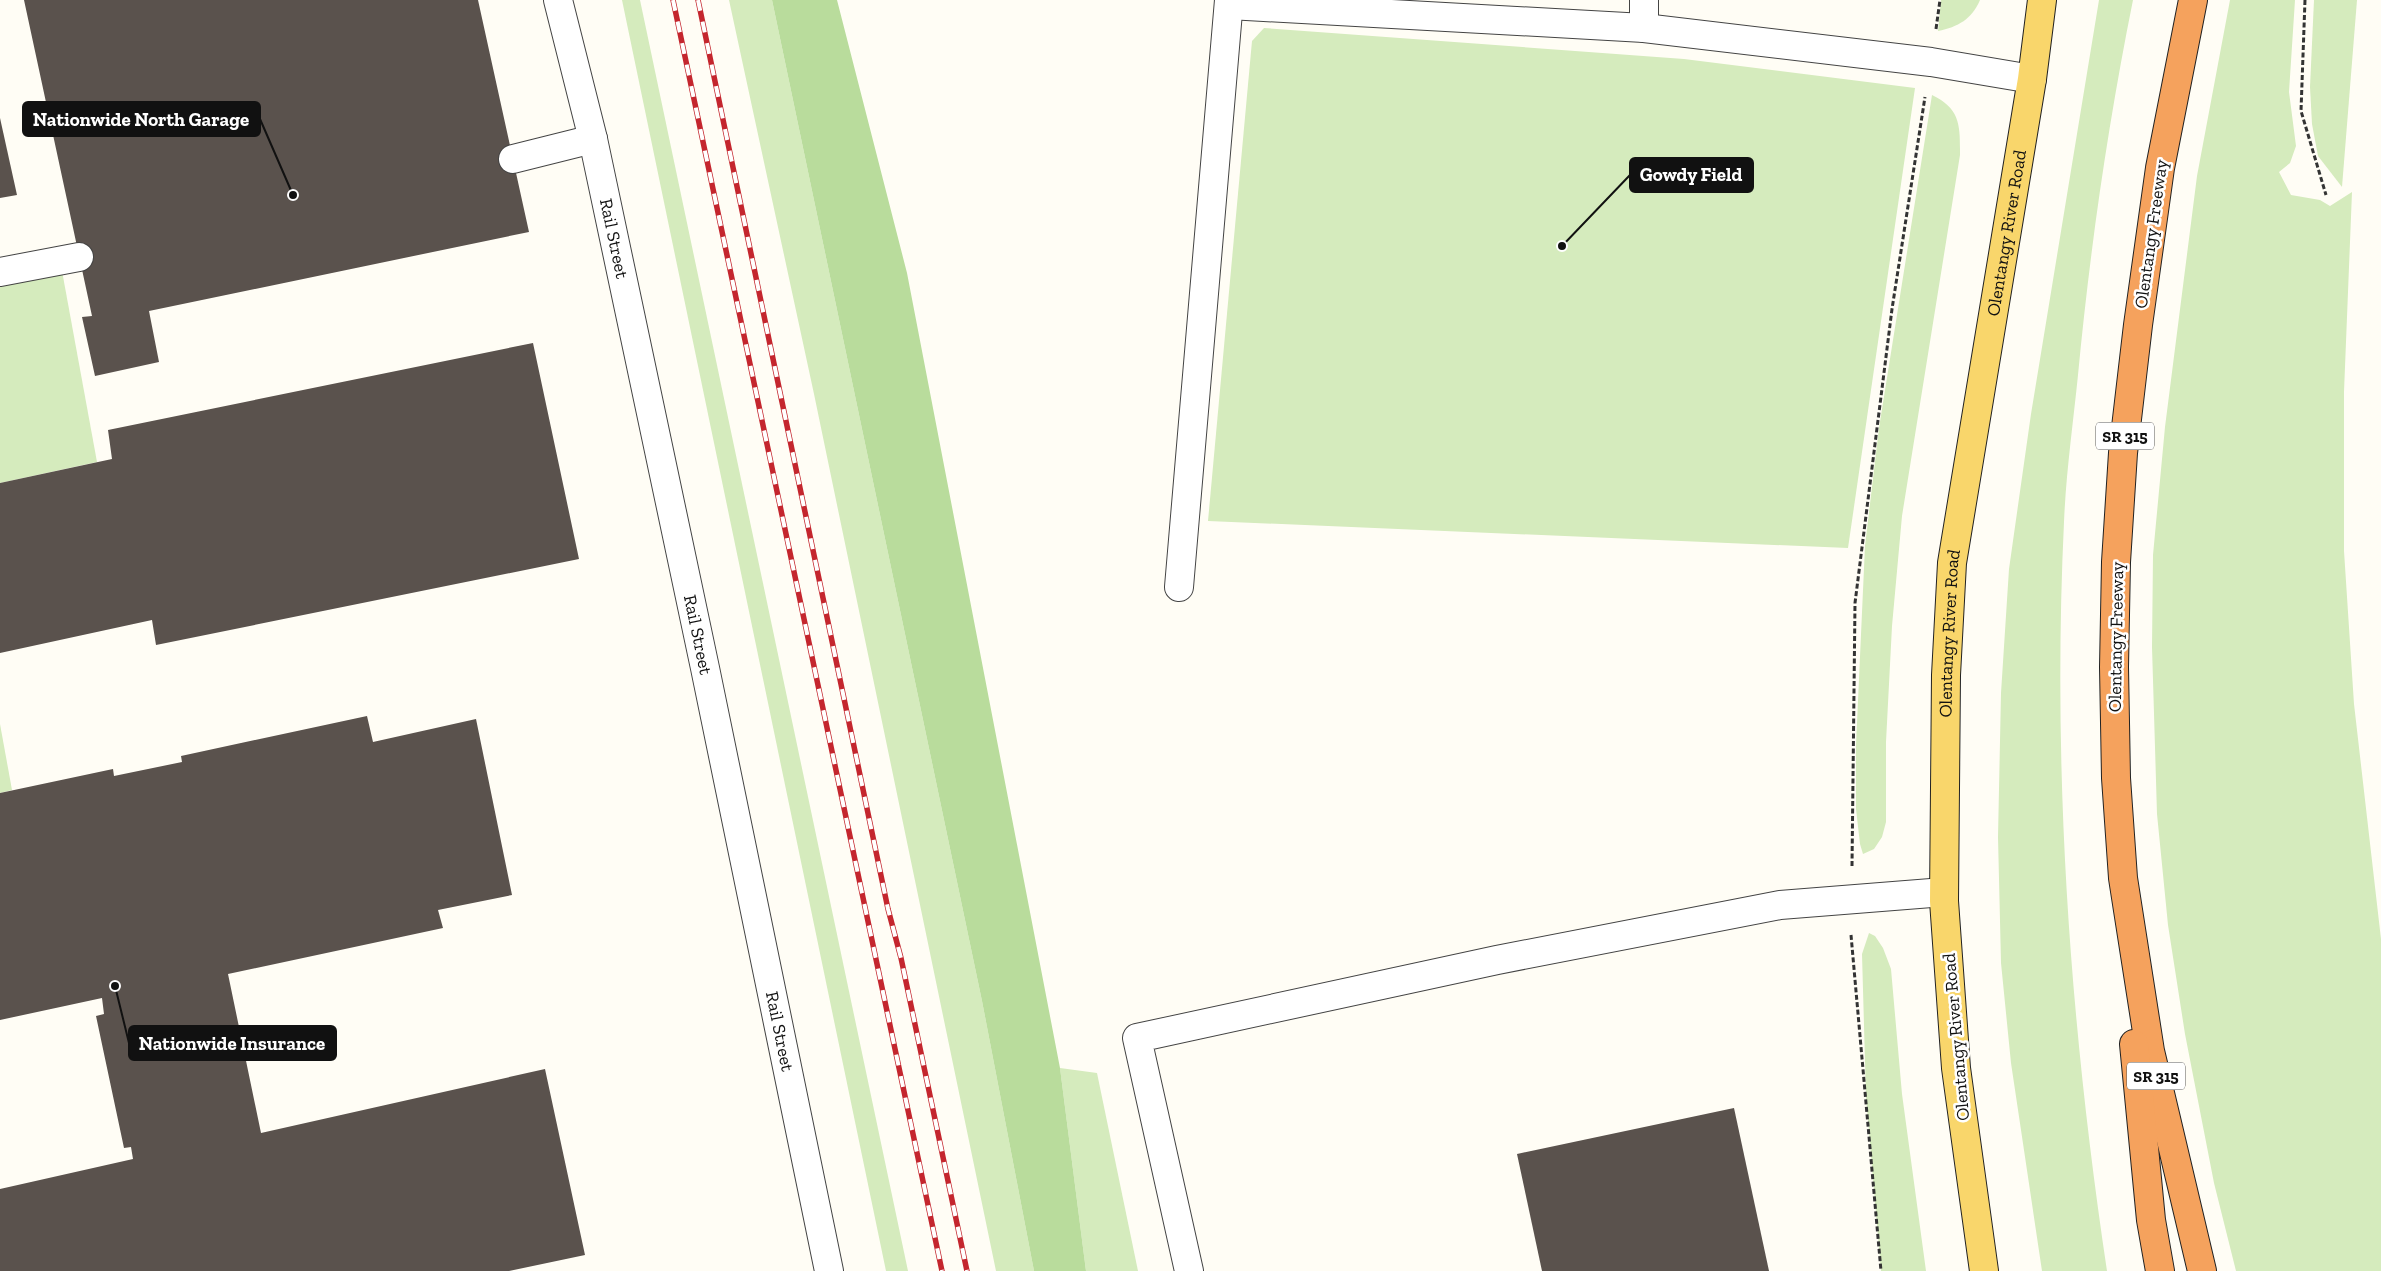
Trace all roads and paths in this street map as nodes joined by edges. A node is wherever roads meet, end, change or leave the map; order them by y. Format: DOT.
graph roads {
  1 [pos="558,0"];
  2 [pos="1644,0"];
  3 [pos="1940,0"];
  4 [pos="2042,0"];
  5 [pos="2193,0"];
  6 [pos="2305,0"];
  7 [pos="1229,2"];
  8 [pos="1644,28"];
  9 [pos="1931,62"];
  10 [pos="2032,79"];
  11 [pos="593,139"];
  12 [pos="513,158"];
  13 [pos="2326,195"];
  14 [pos="79,257"];
  15 [pos="0,272"];
  16 [pos="1179,587"];
  17 [pos="2123,878"];
  18 [pos="1944,892"];
  19 [pos="1852,898"];
  20 [pos="829,1271"];
  21 [pos="1188,1271"];
  22 [pos="1881,1271"];
  23 [pos="1984,1271"];
  24 [pos="2160,1271"];
  25 [pos="2202,1271"];
  1 -- 11 [label="street, Rail Street"];
  2 -- 8 [label="street"];
  3 -- 9 [label="path"];
  4 -- 10 [label="main road, Olentangy River Road"];
  5 -- 17 [label="highway, Olentangy Freeway / SR 315"];
  6 -- 13 [label="path"];
  7 -- 8 [label="street"];
  7 -- 16 [label="street"];
  8 -- 9 [label="street"];
  9 -- 10 [label="street"];
  9 -- 19 [label="path"];
  10 -- 18 [label="main road, Olentangy River Road"];
  11 -- 12 [label="street"];
  11 -- 20 [label="street, Rail Street"];
  14 -- 15 [label="street"];
  17 -- 24 [label="highway"];
  17 -- 25 [label="highway, Olentangy Freeway / SR 315"];
  18 -- 19 [label="street"];
  18 -- 23 [label="main road, Olentangy River Road"];
  19 -- 21 [label="street"];
  19 -- 22 [label="path"];
}
